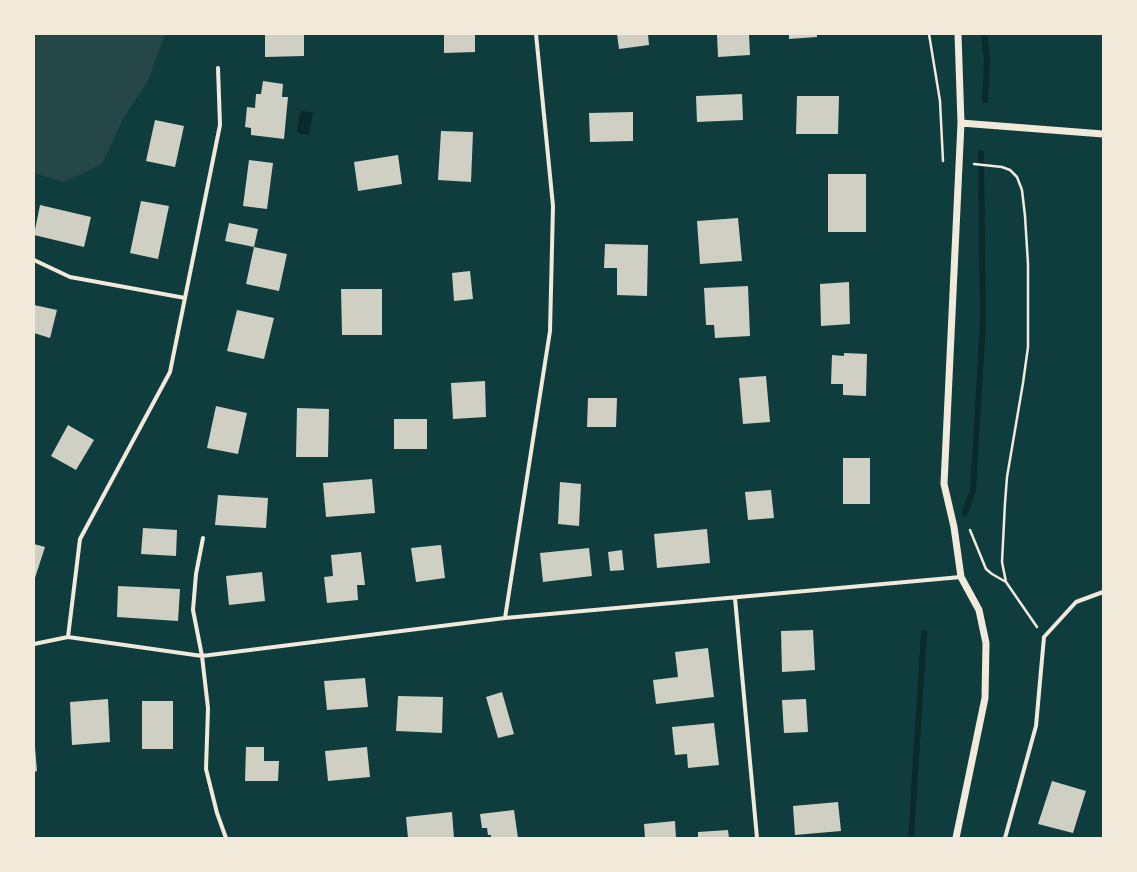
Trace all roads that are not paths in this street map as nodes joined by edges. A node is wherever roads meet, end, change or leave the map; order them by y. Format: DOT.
graph roads {
  1 [pos="536,34"];
  2 [pos="958,34"];
  3 [pos="218,68"];
  4 [pos="961,123"];
  5 [pos="1103,134"];
  6 [pos="34,260"];
  7 [pos="185,298"];
  8 [pos="203,538"];
  9 [pos="961,577"];
  10 [pos="1103,592"];
  11 [pos="735,598"];
  12 [pos="505,618"];
  13 [pos="68,638"];
  14 [pos="34,644"];
  15 [pos="202,656"];
  16 [pos="226,838"];
  17 [pos="757,838"];
  18 [pos="956,838"];
  19 [pos="1005,838"];
  1 -- 12 [label="street"];
  2 -- 4 [label="street"];
  3 -- 7 [label="street"];
  4 -- 5 [label="street"];
  4 -- 9 [label="street"];
  6 -- 7 [label="street"];
  7 -- 13 [label="street"];
  8 -- 15 [label="street"];
  9 -- 11 [label="street"];
  9 -- 18 [label="street"];
  10 -- 19 [label="street"];
  11 -- 12 [label="street"];
  11 -- 17 [label="street"];
  12 -- 15 [label="street"];
  13 -- 14 [label="street"];
  13 -- 15 [label="street"];
  15 -- 16 [label="street"];
}
